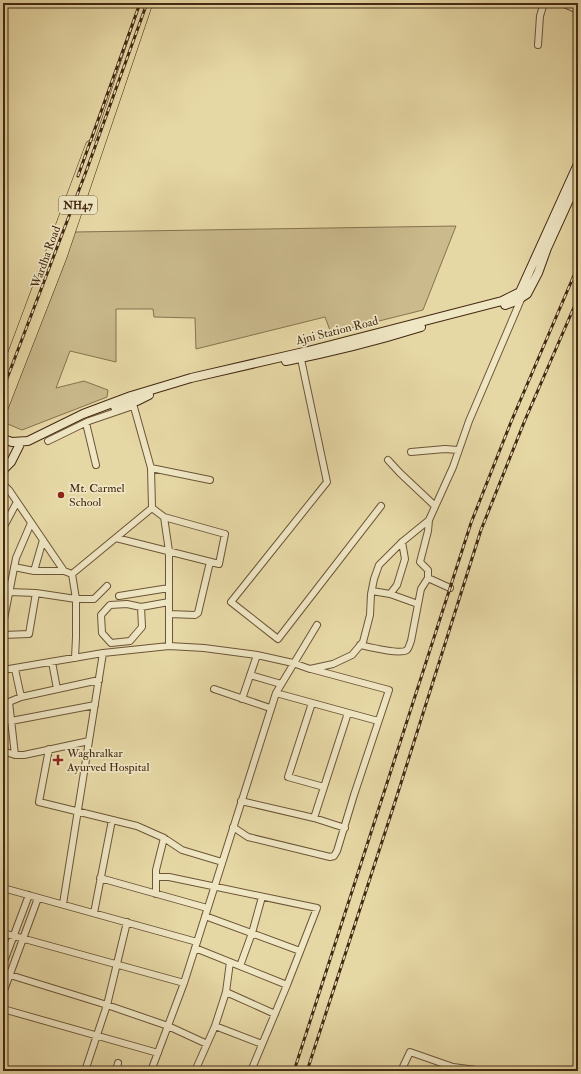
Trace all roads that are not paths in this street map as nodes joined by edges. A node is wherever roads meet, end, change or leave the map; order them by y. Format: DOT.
graph roads {
  1 [pos="141,3"];
  2 [pos="147,3"];
  3 [pos="544,3"];
  4 [pos="562,3"];
  5 [pos="578,10"];
  6 [pos="538,46"];
  7 [pos="578,164"];
  8 [pos="578,180"];
  9 [pos="520,295"];
  10 [pos="298,357"];
  11 [pos="3,382"];
  12 [pos="132,402"];
  13 [pos="3,406"];
  14 [pos="86,423"];
  15 [pos="3,439"];
  16 [pos="48,441"];
  17 [pos="3,444"];
  18 [pos="24,444"];
  19 [pos="458,450"];
  20 [pos="411,452"];
  21 [pos="388,460"];
  22 [pos="96,465"];
  23 [pos="151,468"];
  24 [pos="3,470"];
  25 [pos="210,480"];
  26 [pos="3,484"];
  27 [pos="17,502"];
  28 [pos="382,506"];
  29 [pos="435,506"];
  30 [pos="152,508"];
  31 [pos="164,517"];
  32 [pos="429,520"];
  33 [pos="31,523"];
  34 [pos="3,528"];
  35 [pos="116,538"];
  36 [pos="43,540"];
  37 [pos="402,542"];
  38 [pos="169,551"];
  39 [pos="210,562"];
  40 [pos="14,567"];
  41 [pos="34,571"];
  42 [pos="64,571"];
  43 [pos="72,574"];
  44 [pos="428,578"];
  45 [pos="107,586"];
  46 [pos="169,588"];
  47 [pos="450,588"];
  48 [pos="372,591"];
  49 [pos="9,592"];
  50 [pos="36,594"];
  51 [pos="390,594"];
  52 [pos="119,596"];
  53 [pos="76,599"];
  54 [pos="169,602"];
  55 [pos="418,604"];
  56 [pos="140,607"];
  57 [pos="169,614"];
  58 [pos="3,624"];
  59 [pos="317,625"];
  60 [pos="3,635"];
  61 [pos="118,642"];
  62 [pos="360,645"];
  63 [pos="169,646"];
  64 [pos="119,651"];
  65 [pos="103,653"];
  66 [pos="257,655"];
  67 [pos="75,658"];
  68 [pos="52,662"];
  69 [pos="293,663"];
  70 [pos="16,669"];
  71 [pos="310,669"];
  72 [pos="3,670"];
  73 [pos="250,675"];
  74 [pos="99,680"];
  75 [pos="281,684"];
  76 [pos="57,689"];
  77 [pos="214,689"];
  78 [pos="276,693"];
  79 [pos="22,697"];
  80 [pos="242,699"];
  81 [pos="312,703"];
  82 [pos="95,705"];
  83 [pos="270,708"];
  84 [pos="348,713"];
  85 [pos="3,718"];
  86 [pos="11,721"];
  87 [pos="378,721"];
  88 [pos="89,741"];
  89 [pos="49,750"];
  90 [pos="3,751"];
  91 [pos="14,755"];
  92 [pos="324,787"];
  93 [pos="241,801"];
  94 [pos="78,812"];
  95 [pos="314,818"];
  96 [pos="112,820"];
  97 [pos="233,827"];
  98 [pos="345,828"];
  99 [pos="164,838"];
  100 [pos="222,862"];
  101 [pos="156,877"];
  102 [pos="100,878"];
  103 [pos="3,888"];
  104 [pos="214,888"];
  105 [pos="156,894"];
  106 [pos="29,895"];
  107 [pos="262,897"];
  108 [pos="38,898"];
  109 [pos="63,904"];
  110 [pos="207,908"];
  111 [pos="94,913"];
  112 [pos="205,916"];
  113 [pos="127,922"];
  114 [pos="3,933"];
  115 [pos="252,933"];
  116 [pos="18,937"];
  117 [pos="196,945"];
  118 [pos="300,951"];
  119 [pos="230,962"];
  120 [pos="3,964"];
  121 [pos="117,964"];
  122 [pos="240,966"];
  123 [pos="10,975"];
  124 [pos="184,983"];
  125 [pos="287,985"];
  126 [pos="3,992"];
  127 [pos="226,992"];
  128 [pos="107,1005"];
  129 [pos="3,1009"];
  130 [pos="275,1014"];
  131 [pos="168,1026"];
  132 [pos="215,1026"];
  133 [pos="96,1036"];
  134 [pos="207,1044"];
  135 [pos="262,1044"];
  136 [pos="158,1053"];
  137 [pos="118,1063"];
  138 [pos="3,1070"];
  139 [pos="7,1071"];
  140 [pos="85,1071"];
  141 [pos="116,1071"];
  142 [pos="151,1071"];
  143 [pos="197,1071"];
  144 [pos="251,1071"];
  145 [pos="401,1071"];
  146 [pos="484,1071"];
  1 -- 11 [label="highway, Wardha Road / NH47"];
  2 -- 13 [label="highway, Wardha Road / NH47"];
  3 -- 6 [label="street"];
  4 -- 5 [label="street"];
  7 -- 9 [label="main road"];
  8 -- 9 [label="main road, Ajni Station Road"];
  9 -- 10 [label="main road, Ajni Station Road"];
  9 -- 19 [label="street"];
  10 -- 12 [label="main road, Ajni Station Road"];
  10 -- 28 [label="street"];
  12 -- 14 [label="street"];
  12 -- 18 [label="main road, Ajni Station Road"];
  12 -- 23 [label="street"];
  14 -- 16 [label="street"];
  14 -- 22 [label="street"];
  15 -- 18 [label="main road"];
  17 -- 18 [label="main road"];
  18 -- 24 [label="main road"];
  19 -- 20 [label="street"];
  19 -- 29 [label="street"];
  21 -- 29 [label="street"];
  23 -- 25 [label="street"];
  23 -- 30 [label="street"];
  26 -- 27 [label="street"];
  27 -- 33 [label="street"];
  27 -- 34 [label="street"];
  29 -- 32 [label="street"];
  30 -- 31 [label="street"];
  30 -- 35 [label="street"];
  31 -- 38 [label="street"];
  31 -- 39 [label="street"];
  32 -- 37 [label="street"];
  32 -- 44 [label="street"];
  33 -- 36 [label="street"];
  33 -- 40 [label="street"];
  35 -- 38 [label="street"];
  35 -- 43 [label="street"];
  36 -- 41 [label="street"];
  36 -- 42 [label="street"];
  37 -- 48 [label="street"];
  37 -- 51 [label="street"];
  38 -- 39 [label="street"];
  38 -- 46 [label="street"];
  39 -- 57 [label="street"];
  40 -- 41 [label="street"];
  40 -- 49 [label="street"];
  41 -- 42 [label="street"];
  42 -- 43 [label="street"];
  43 -- 53 [label="street"];
  44 -- 47 [label="street"];
  44 -- 55 [label="street"];
  45 -- 53 [label="street"];
  46 -- 52 [label="street"];
  46 -- 54 [label="street"];
  48 -- 51 [label="street"];
  48 -- 62 [label="street"];
  49 -- 50 [label="street"];
  49 -- 58 [label="street"];
  50 -- 53 [label="street"];
  50 -- 60 [label="street"];
  51 -- 55 [label="street"];
  53 -- 67 [label="street"];
  54 -- 56 [label="street"];
  54 -- 57 [label="street"];
  55 -- 62 [label="street"];
  56 -- 61 [label="street"];
  56 -- 61 [label="street"];
  57 -- 63 [label="street"];
  59 -- 69 [label="street"];
  61 -- 64 [label="street"];
  62 -- 71 [label="street"];
  63 -- 64 [label="street"];
  63 -- 66 [label="street"];
  64 -- 65 [label="street"];
  65 -- 67 [label="street"];
  65 -- 74 [label="street"];
  66 -- 69 [label="street"];
  66 -- 73 [label="street"];
  67 -- 68 [label="street"];
  68 -- 70 [label="street"];
  68 -- 76 [label="street"];
  69 -- 71 [label="street"];
  69 -- 75 [label="street"];
  70 -- 72 [label="street"];
  70 -- 79 [label="street"];
  71 -- 87 [label="street"];
  73 -- 75 [label="street"];
  73 -- 80 [label="street"];
  74 -- 76 [label="street"];
  74 -- 82 [label="street"];
  75 -- 78 [label="street"];
  76 -- 79 [label="street"];
  77 -- 80 [label="street"];
  78 -- 81 [label="street"];
  78 -- 83 [label="street"];
  79 -- 86 [label="street"];
  80 -- 83 [label="street"];
  81 -- 84 [label="street"];
  81 -- 92 [label="street"];
  82 -- 86 [label="street"];
  82 -- 88 [label="street"];
  83 -- 93 [label="street"];
  84 -- 87 [label="street"];
  84 -- 92 [label="street"];
  85 -- 86 [label="street"];
  86 -- 91 [label="street"];
  87 -- 98 [label="street"];
  88 -- 89 [label="street"];
  88 -- 94 [label="street"];
  89 -- 91 [label="street"];
  89 -- 94 [label="street"];
  90 -- 91 [label="street"];
  92 -- 95 [label="street"];
  93 -- 95 [label="street"];
  93 -- 97 [label="street"];
  94 -- 96 [label="street"];
  94 -- 109 [label="street"];
  95 -- 98 [label="street"];
  96 -- 99 [label="street"];
  96 -- 102 [label="street"];
  97 -- 98 [label="street"];
  97 -- 100 [label="street"];
  99 -- 100 [label="street"];
  99 -- 101 [label="street"];
  100 -- 104 [label="street"];
  101 -- 104 [label="street"];
  101 -- 105 [label="street"];
  102 -- 105 [label="street"];
  102 -- 111 [label="street"];
  103 -- 106 [label="street"];
  104 -- 107 [label="street"];
  104 -- 110 [label="street"];
  105 -- 110 [label="street"];
  106 -- 108 [label="street"];
  106 -- 116 [label="street"];
  107 -- 115 [label="street"];
  107 -- 118 [label="street"];
  108 -- 109 [label="street"];
  108 -- 116 [label="street"];
  109 -- 111 [label="street"];
  110 -- 112 [label="street"];
  111 -- 113 [label="street"];
  112 -- 115 [label="street"];
  112 -- 117 [label="street"];
  113 -- 117 [label="street"];
  113 -- 121 [label="street"];
  114 -- 116 [label="street"];
  115 -- 118 [label="street"];
  115 -- 122 [label="street"];
  116 -- 120 [label="street"];
  116 -- 121 [label="street"];
  116 -- 123 [label="street"];
  117 -- 119 [label="street"];
  117 -- 124 [label="street"];
  118 -- 125 [label="street"];
  119 -- 122 [label="street"];
  119 -- 127 [label="street"];
  121 -- 124 [label="street"];
  121 -- 128 [label="street"];
  122 -- 125 [label="street"];
  123 -- 126 [label="street"];
  123 -- 128 [label="street"];
  124 -- 131 [label="street"];
  125 -- 130 [label="street"];
  127 -- 130 [label="street"];
  127 -- 132 [label="street"];
  128 -- 131 [label="street"];
  128 -- 133 [label="street"];
  129 -- 133 [label="street"];
  130 -- 135 [label="street"];
  131 -- 134 [label="street"];
  131 -- 136 [label="street"];
  132 -- 134 [label="street"];
  132 -- 135 [label="street"];
  133 -- 136 [label="street"];
  133 -- 140 [label="street"];
  134 -- 143 [label="street"];
  135 -- 144 [label="street"];
  136 -- 142 [label="street"];
  137 -- 141 [label="street"];
  138 -- 139 [label="street"];
  145 -- 146 [label="street"];
}
